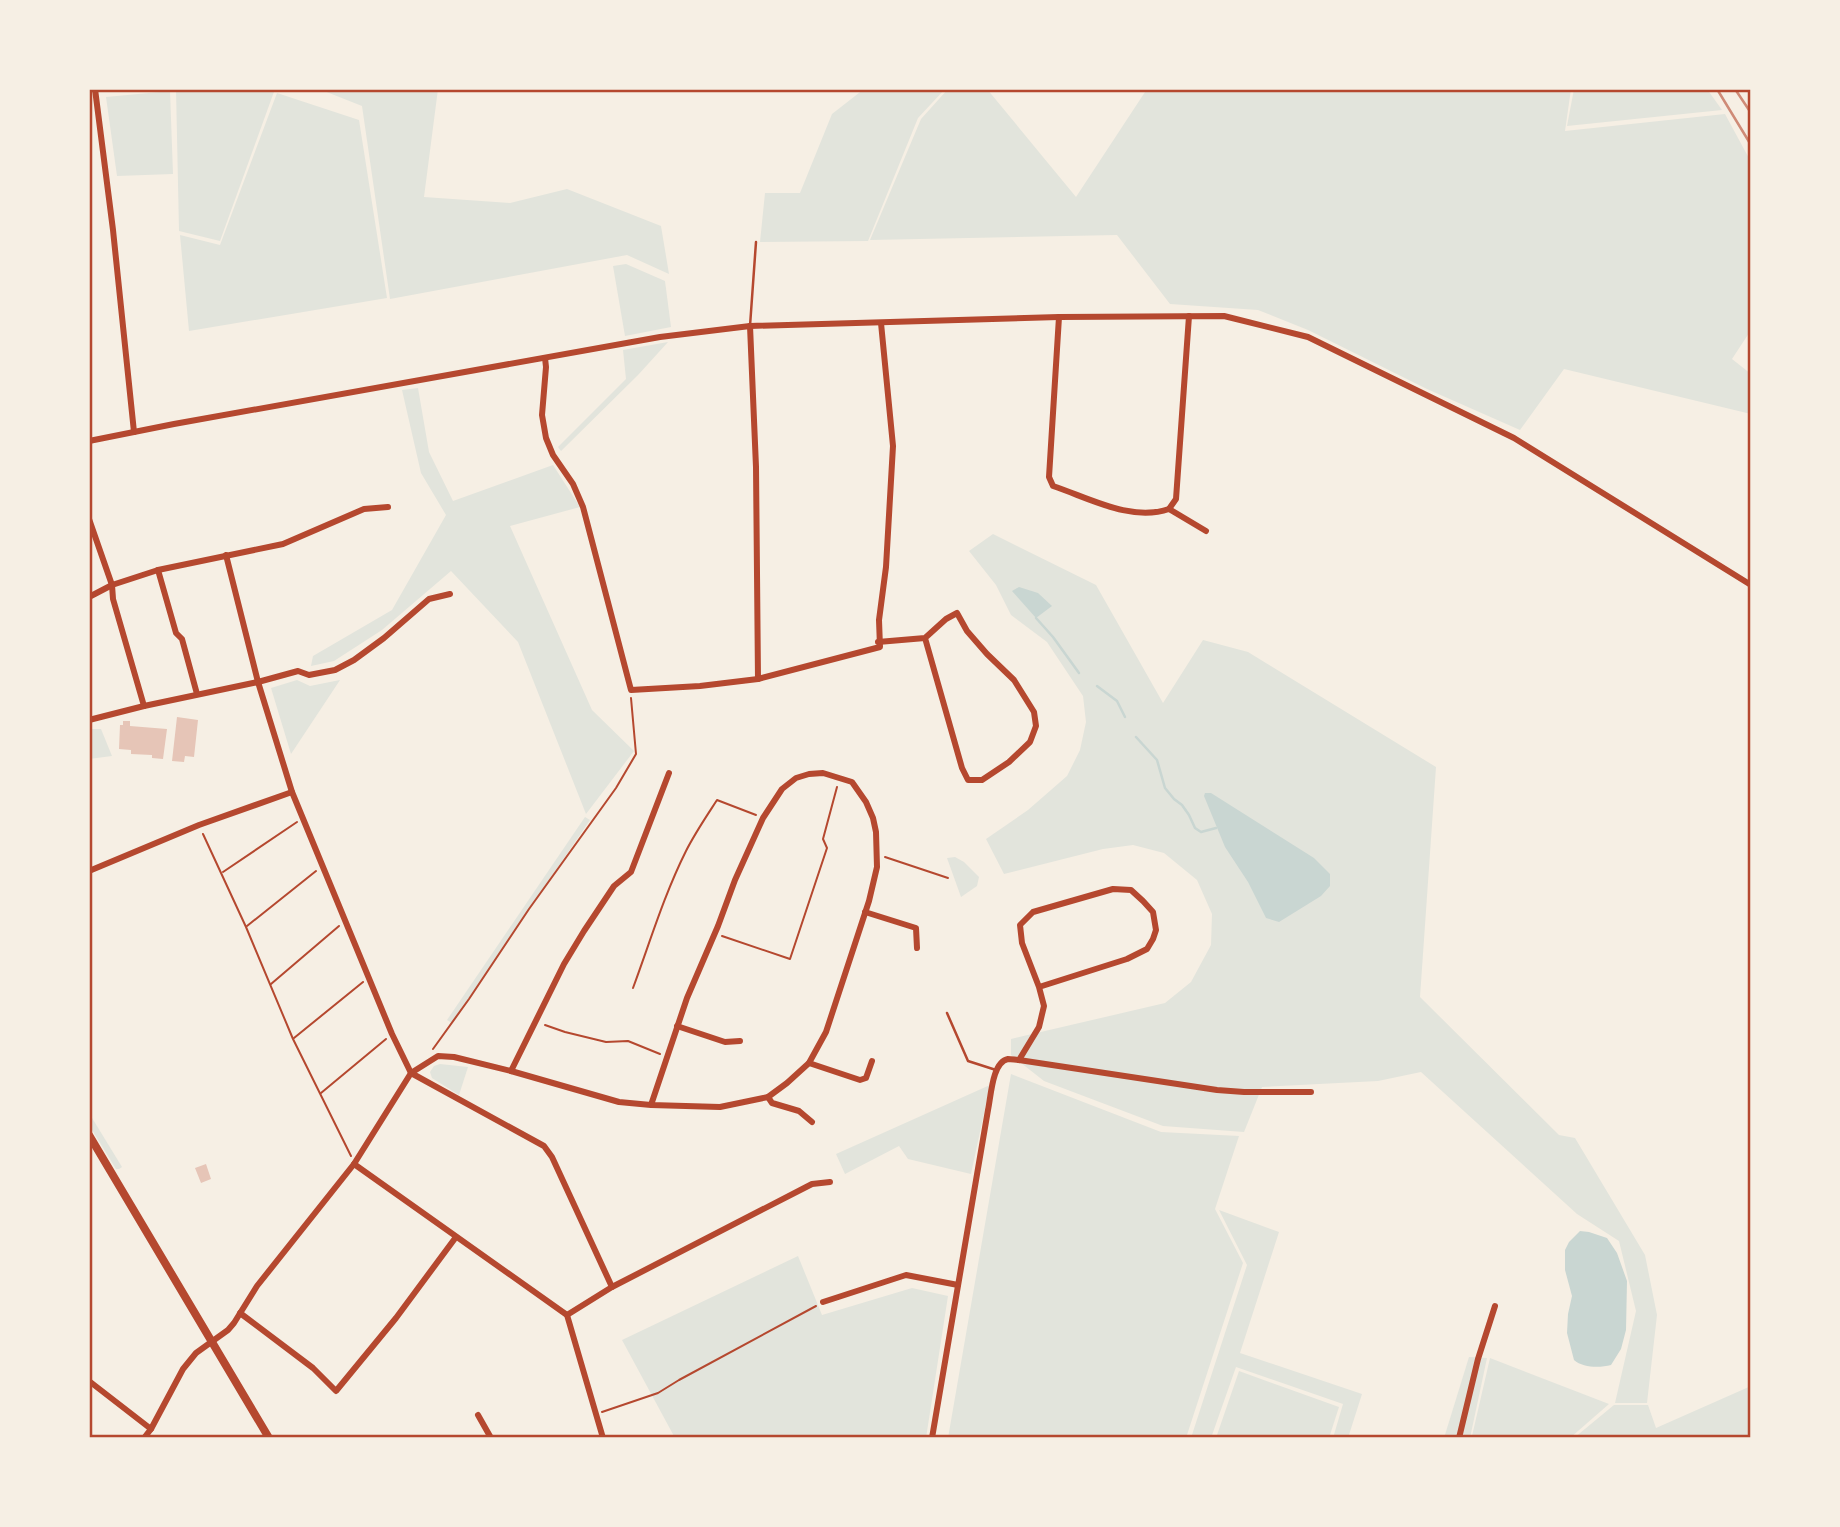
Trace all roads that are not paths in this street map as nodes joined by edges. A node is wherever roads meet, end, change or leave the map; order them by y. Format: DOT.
graph roads {
  1 [pos="95,89"];
  2 [pos="756,242"];
  3 [pos="1189,316"];
  4 [pos="1059,317"];
  5 [pos="881,323"];
  6 [pos="750,326"];
  7 [pos="545,358"];
  8 [pos="134,432"];
  9 [pos="89,441"];
  10 [pos="388,507"];
  11 [pos="1169,509"];
  12 [pos="89,519"];
  13 [pos="1206,531"];
  14 [pos="226,555"];
  15 [pos="158,570"];
  16 [pos="112,585"];
  17 [pos="1751,585"];
  18 [pos="450,594"];
  19 [pos="89,597"];
  20 [pos="925,638"];
  21 [pos="879,644"];
  22 [pos="758,679"];
  23 [pos="258,682"];
  24 [pos="197,695"];
  25 [pos="144,706"];
  26 [pos="89,720"];
  27 [pos="669,773"];
  28 [pos="292,792"];
  29 [pos="89,871"];
  30 [pos="865,912"];
  31 [pos="917,948"];
  32 [pos="1039,987"];
  33 [pos="947,1013"];
  34 [pos="677,1026"];
  35 [pos="740,1041"];
  36 [pos="1020,1060"];
  37 [pos="872,1061"];
  38 [pos="809,1063"];
  39 [pos="996,1070"];
  40 [pos="511,1071"];
  41 [pos="411,1073"];
  42 [pos="1311,1092"];
  43 [pos="768,1097"];
  44 [pos="651,1105"];
  45 [pos="812,1122"];
  46 [pos="89,1135"];
  47 [pos="354,1164"];
  48 [pos="830,1182"];
  49 [pos="456,1237"];
  50 [pos="958,1285"];
  51 [pos="612,1286"];
  52 [pos="823,1302"];
  53 [pos="1494,1306"];
  54 [pos="240,1313"];
  55 [pos="567,1315"];
  56 [pos="212,1341"];
  57 [pos="89,1381"];
  58 [pos="478,1415"];
  59 [pos="151,1429"];
  60 [pos="144,1438"];
  61 [pos="270,1438"];
  62 [pos="491,1438"];
  63 [pos="603,1438"];
  64 [pos="932,1438"];
  65 [pos="1459,1438"];
  1 -- 8 [label="street"];
  2 -- 6 [label="lane"];
  3 -- 4 [label="street"];
  3 -- 11 [label="street"];
  3 -- 17 [label="street"];
  4 -- 5 [label="street"];
  4 -- 11 [label="street"];
  5 -- 6 [label="street"];
  5 -- 21 [label="street"];
  6 -- 7 [label="street"];
  6 -- 22 [label="street"];
  7 -- 8 [label="street"];
  7 -- 22 [label="street"];
  8 -- 9 [label="street"];
  10 -- 14 [label="street"];
  11 -- 13 [label="street"];
  12 -- 16 [label="street"];
  14 -- 15 [label="street"];
  14 -- 23 [label="street"];
  15 -- 16 [label="street"];
  15 -- 24 [label="street"];
  16 -- 19 [label="street"];
  16 -- 25 [label="street"];
  18 -- 23 [label="street"];
  20 -- 20 [label="street"];
  20 -- 21 [label="street"];
  21 -- 22 [label="street"];
  23 -- 24 [label="street"];
  23 -- 28 [label="street"];
  24 -- 25 [label="street"];
  25 -- 26 [label="street"];
  27 -- 40 [label="street"];
  28 -- 29 [label="street"];
  28 -- 41 [label="street"];
  30 -- 31 [label="street"];
  30 -- 34 [label="street"];
  30 -- 38 [label="street"];
  32 -- 32 [label="street"];
  32 -- 36 [label="street"];
  33 -- 39 [label="lane"];
  34 -- 35 [label="street"];
  34 -- 44 [label="street"];
  36 -- 39 [label="street"];
  36 -- 42 [label="street"];
  37 -- 38 [label="street"];
  38 -- 43 [label="street"];
  39 -- 50 [label="street"];
  40 -- 41 [label="street"];
  40 -- 44 [label="street"];
  41 -- 47 [label="street"];
  41 -- 51 [label="street"];
  43 -- 44 [label="street"];
  43 -- 45 [label="street"];
  46 -- 56 [label="main road"];
  47 -- 49 [label="street"];
  47 -- 54 [label="street"];
  48 -- 51 [label="street"];
  49 -- 54 [label="street"];
  49 -- 55 [label="street"];
  50 -- 52 [label="street"];
  50 -- 64 [label="street"];
  51 -- 55 [label="street"];
  53 -- 65 [label="street"];
  54 -- 56 [label="street"];
  55 -- 63 [label="street"];
  56 -- 59 [label="street"];
  56 -- 61 [label="main road"];
  57 -- 59 [label="street"];
  58 -- 62 [label="street"];
  59 -- 60 [label="street"];
}
